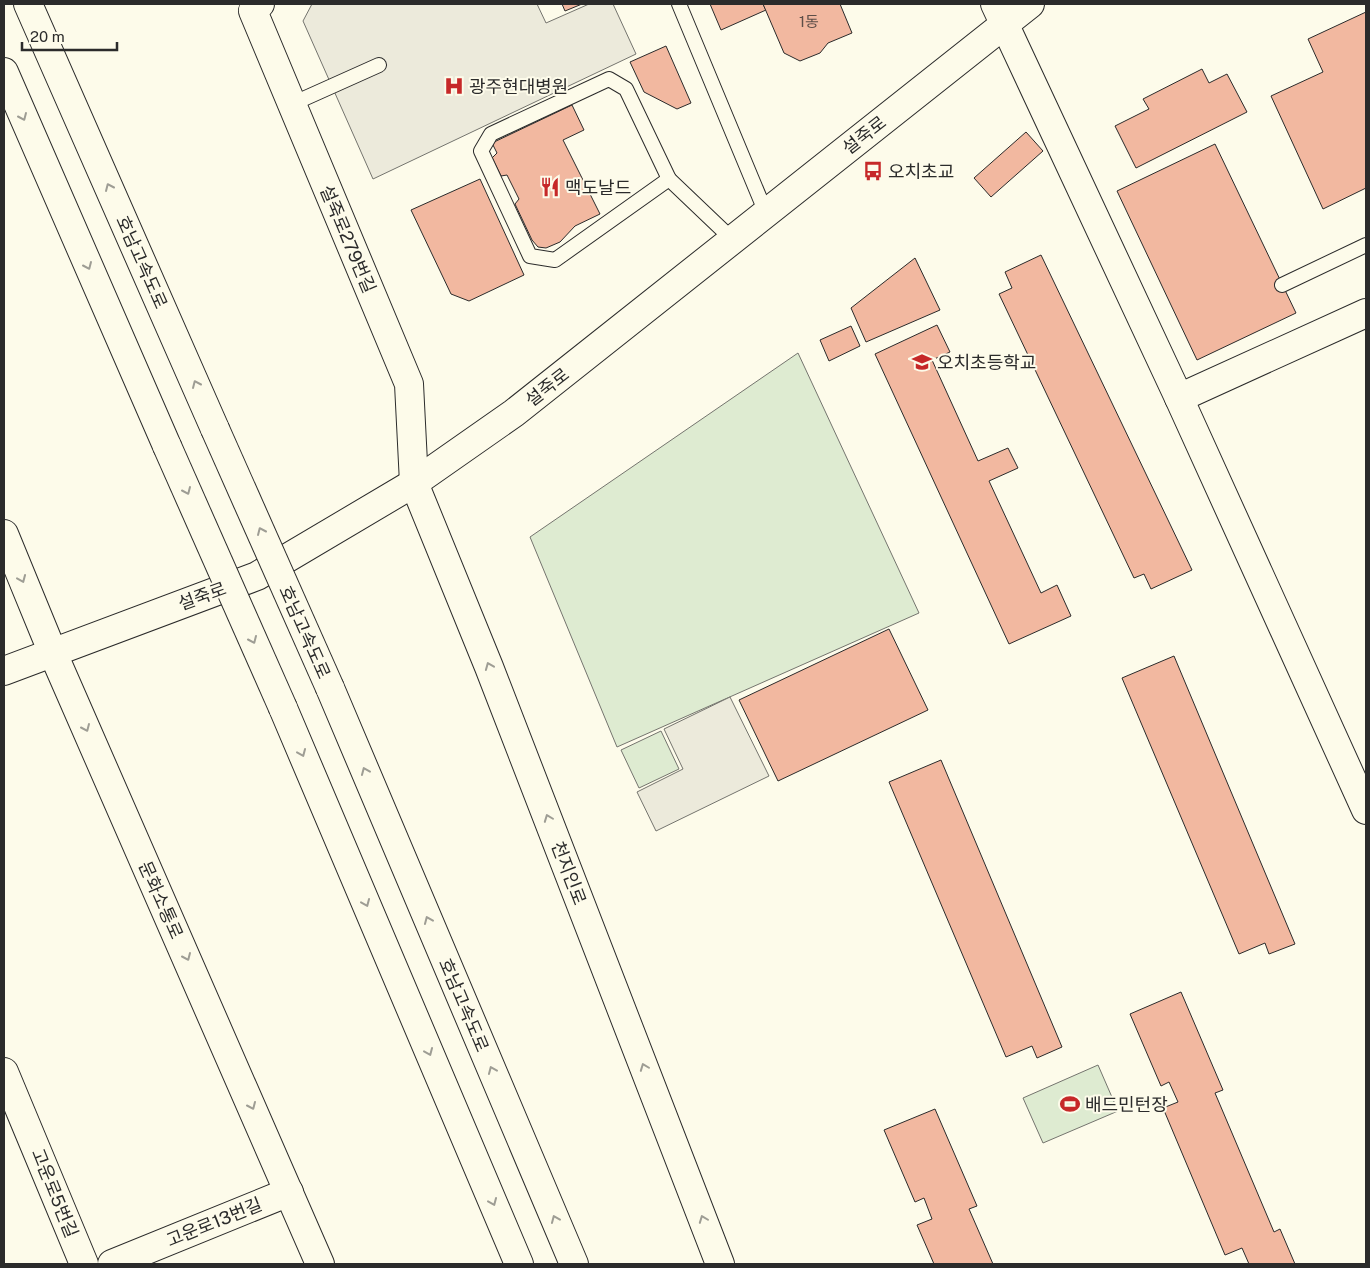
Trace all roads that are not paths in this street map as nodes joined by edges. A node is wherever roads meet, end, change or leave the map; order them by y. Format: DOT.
graph roads {
  1 [pos="28,4"];
  2 [pos="260,4"];
  3 [pos="678,4"];
  4 [pos="1030,4"];
  5 [pos="1000,14"];
  6 [pos="378,65"];
  7 [pos="4,72"];
  8 [pos="292,104"];
  9 [pos="669,178"];
  10 [pos="766,213"];
  11 [pos="733,240"];
  12 [pos="1366,245"];
  13 [pos="1282,285"];
  14 [pos="1366,312"];
  15 [pos="1179,398"];
  16 [pos="414,483"];
  17 [pos="4,534"];
  18 [pos="52,651"];
  19 [pos="4,671"];
  20 [pos="1366,810"];
  21 [pos="4,1072"];
  22 [pos="15,1126"];
  23 [pos="289,1192"];
  24 [pos="84,1264"];
  25 [pos="112,1264"];
  26 [pos="320,1264"];
  27 [pos="519,1264"];
  28 [pos="574,1264"];
  29 [pos="720,1264"];
  28 -- 1 [label="main road, 호남고속도로, one-way, bridge"];
  2 -- 8 [label="main road, 설죽로279번길"];
  3 -- 10 [label="lane"];
  4 -- 5 [label="main road, 설죽로"];
  5 -- 10 [label="main road, 설죽로"];
  5 -- 15 [label="main road"];
  6 -- 8 [label="lane"];
  7 -- 27 [label="main road, one-way, bridge"];
  8 -- 16 [label="main road, 설죽로279번길"];
  9 -- 9 [label="lane"];
  9 -- 11 [label="lane"];
  10 -- 11 [label="main road, 설죽로"];
  11 -- 16 [label="main road, 설죽로"];
  12 -- 13 [label="lane"];
  14 -- 15 [label="main road"];
  15 -- 20 [label="main road"];
  16 -- 18 [label="main road, 설죽로"];
  29 -- 16 [label="main road, 천지인로, one-way"];
  17 -- 18 [label="main road, 문화소통로, one-way"];
  18 -- 19 [label="main road, 설죽로"];
  18 -- 23 [label="main road, 문화소통로, one-way"];
  21 -- 22 [label="main road, 고운로5번길"];
  22 -- 24 [label="main road, 고운로5번길"];
  23 -- 25 [label="main road, 고운로13번길"];
  23 -- 26 [label="main road, 문화소통로"];
}
